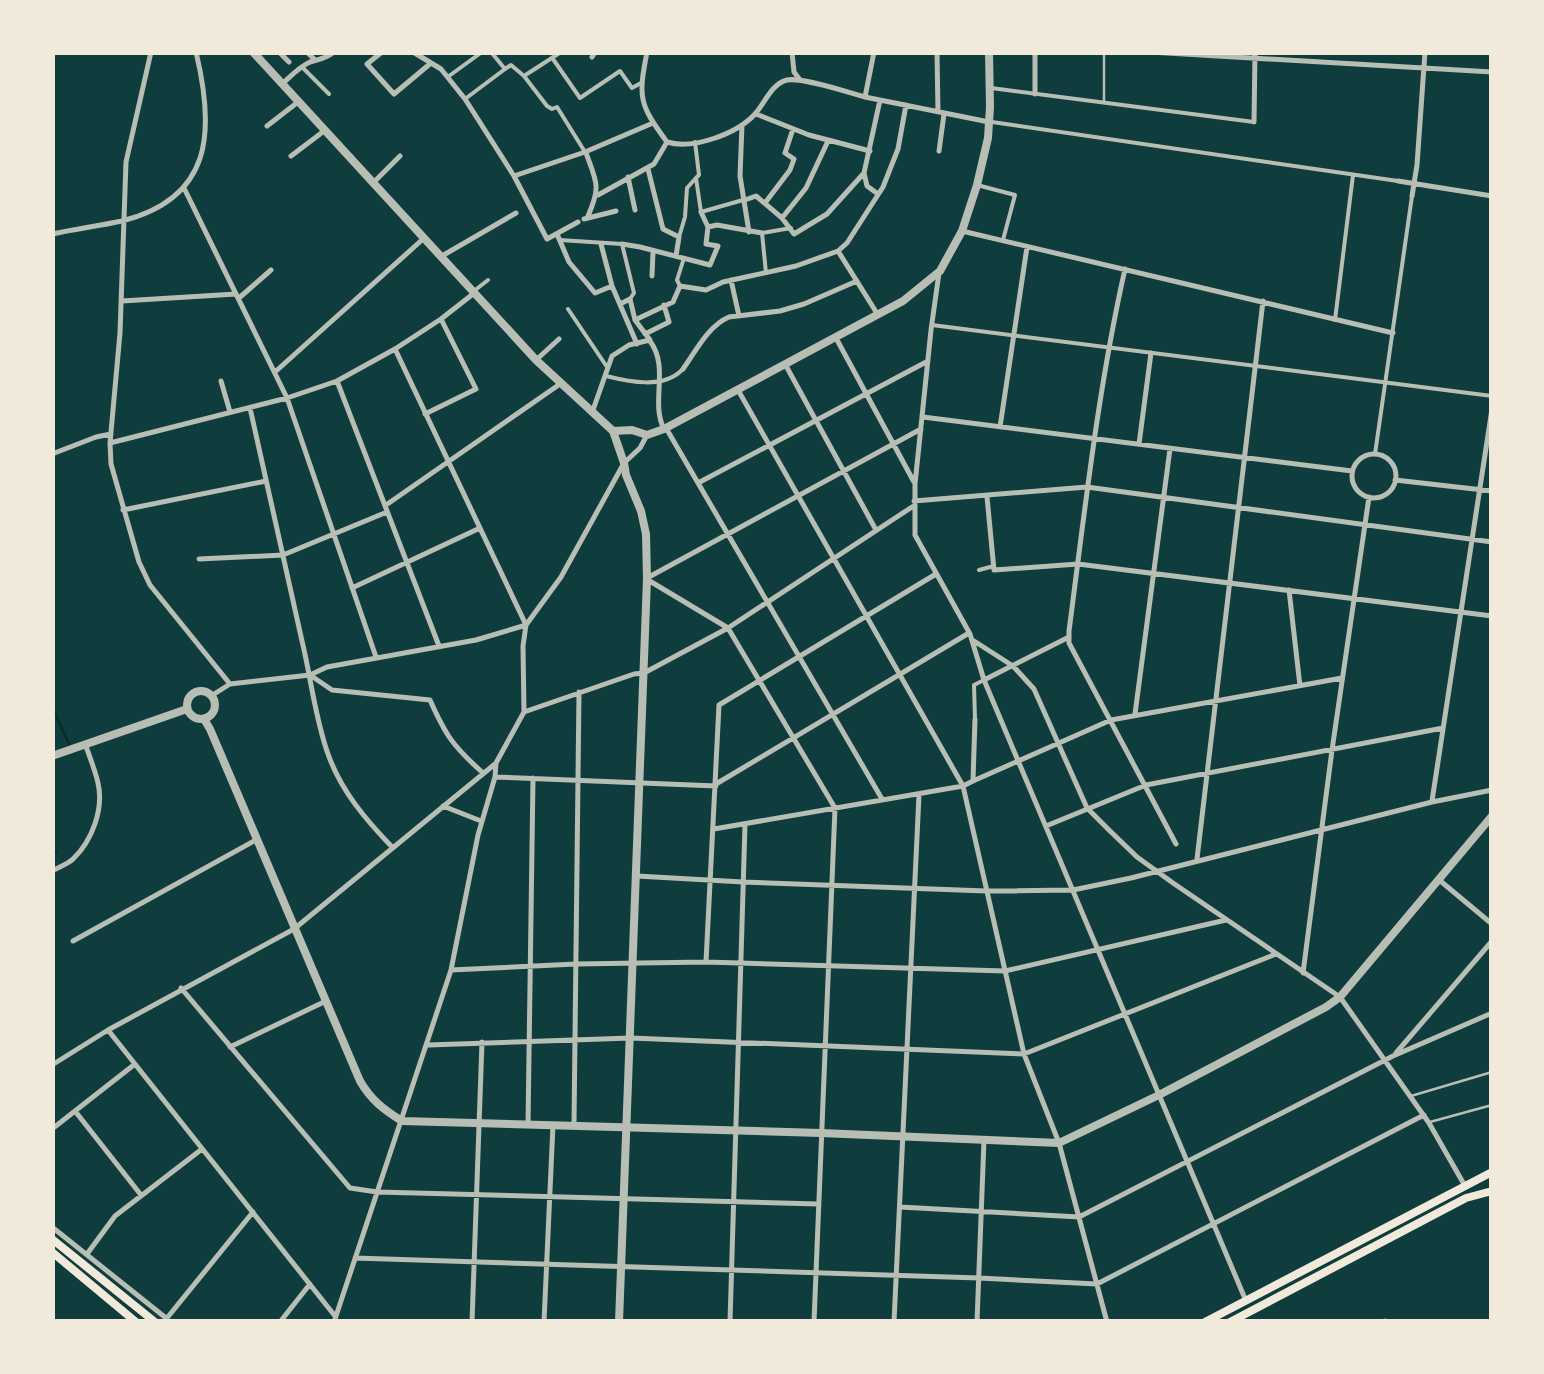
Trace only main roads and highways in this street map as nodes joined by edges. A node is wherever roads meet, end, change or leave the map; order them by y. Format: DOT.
graph roads {
  1 [pos="1492,1172"];
  2 [pos="1490,1193"];
  3 [pos="52,1239"];
  4 [pos="52,1252"];
  5 [pos="136,1322"];
  6 [pos="155,1322"];
  7 [pos="1205,1322"];
  8 [pos="1230,1322"];
  1 -- 7 [label="main road"];
  2 -- 8 [label="main road"];
  3 -- 6 [label="main road"];
  4 -- 5 [label="main road"];
}
